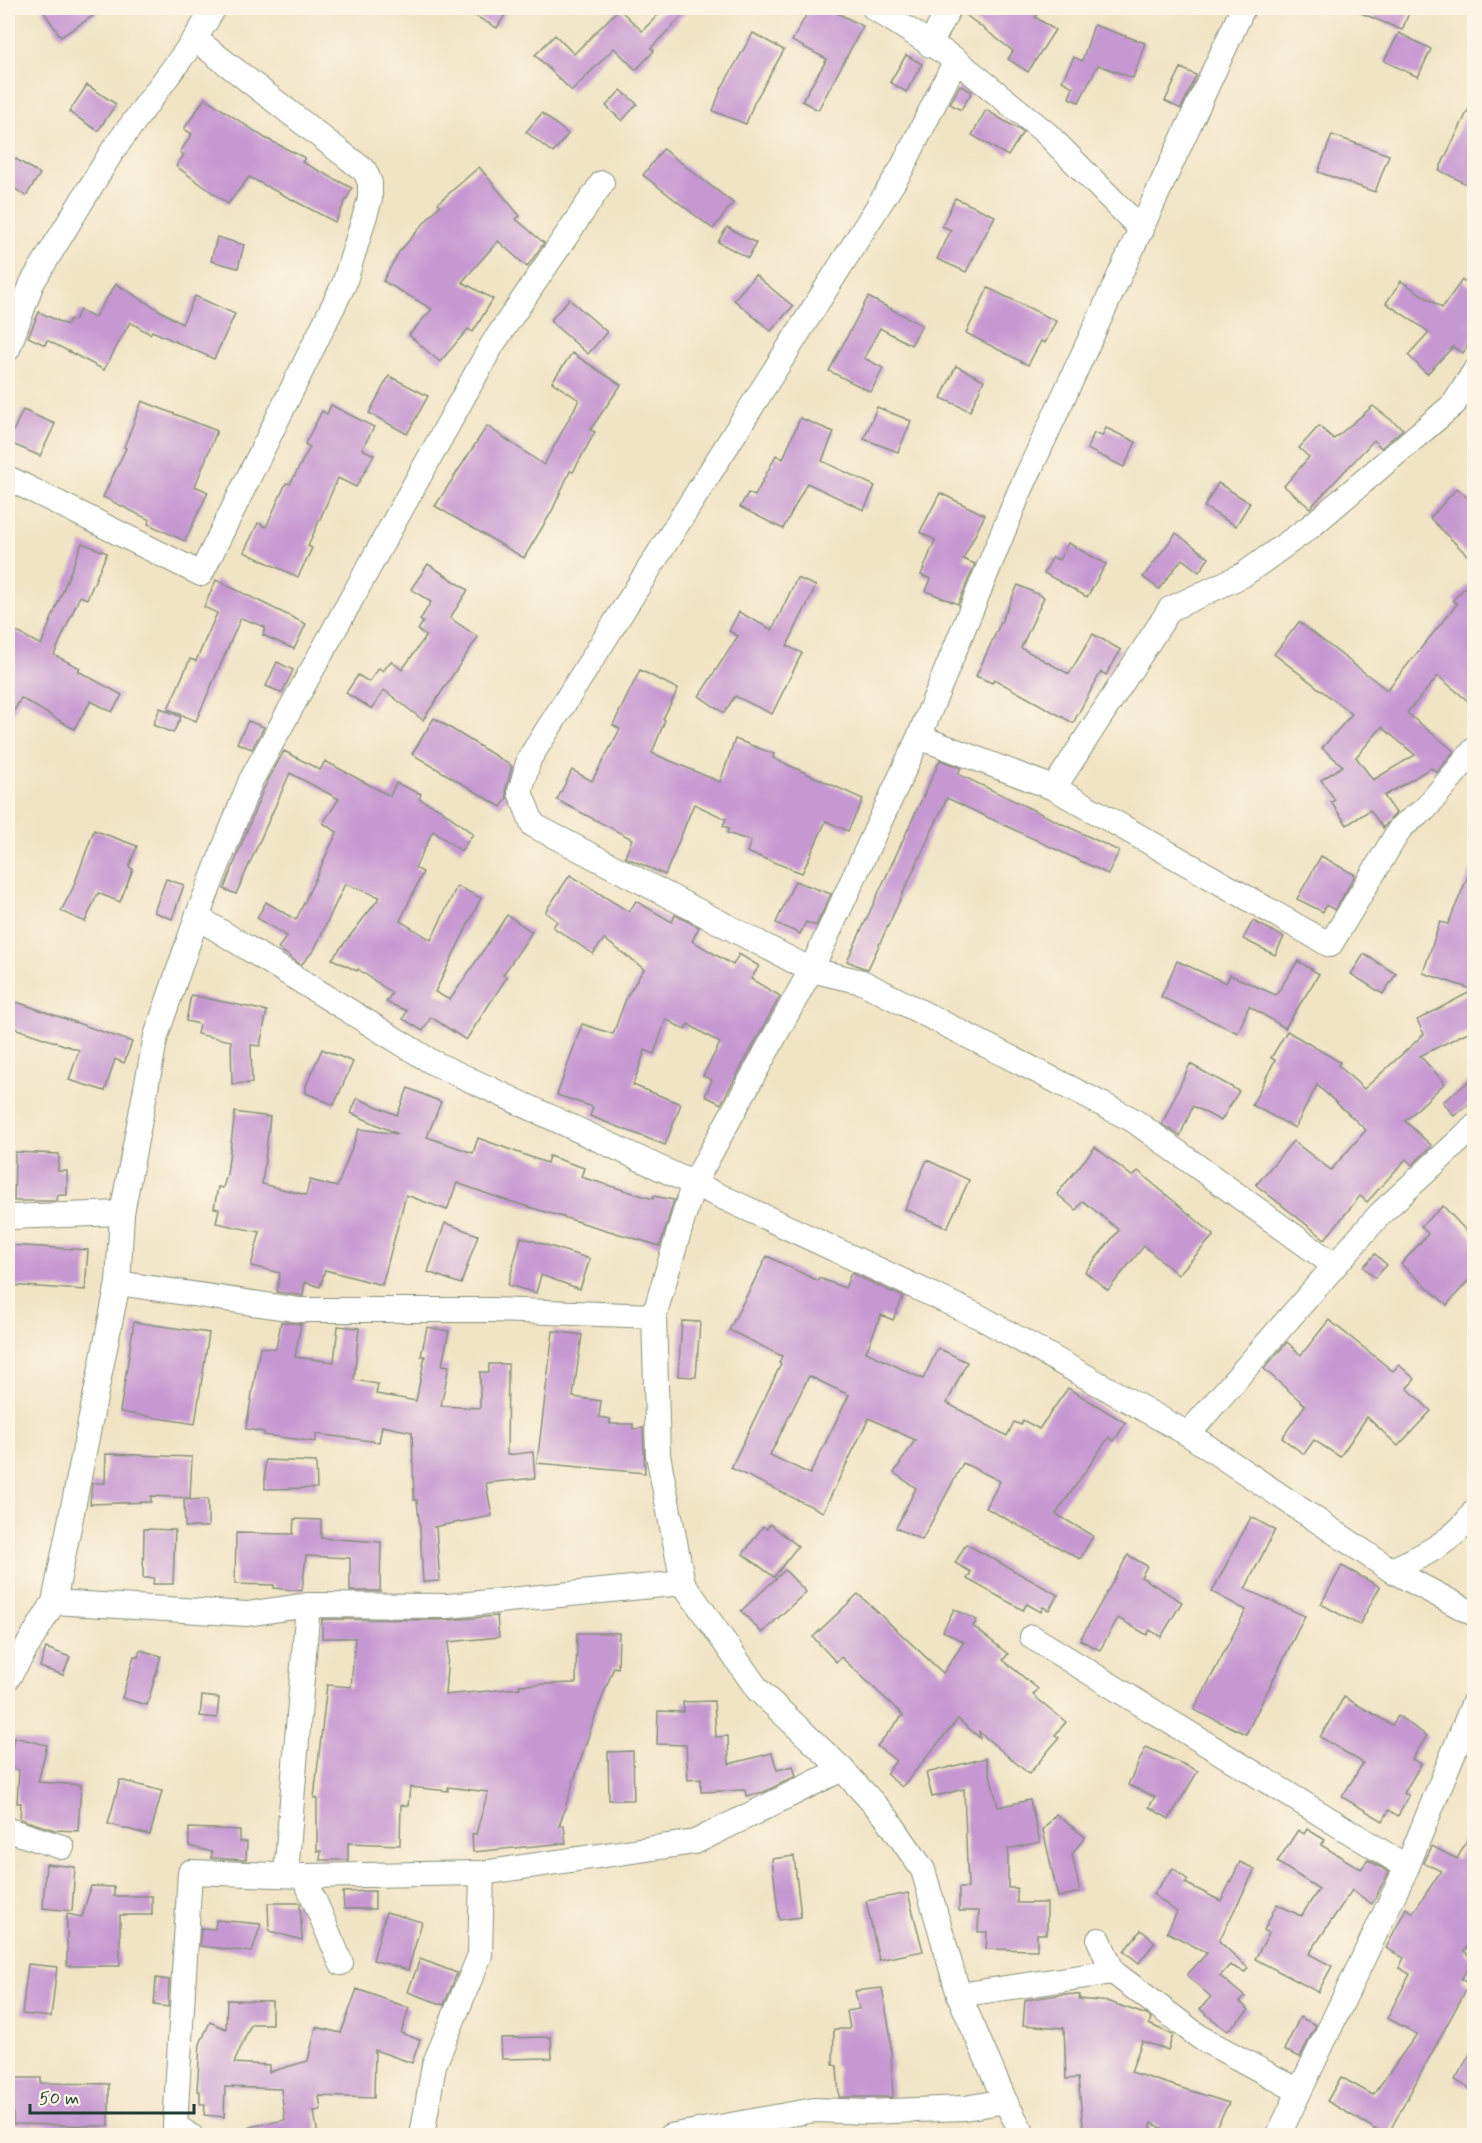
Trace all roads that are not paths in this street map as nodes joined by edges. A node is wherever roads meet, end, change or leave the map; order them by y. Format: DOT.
graph roads {
  1 [pos="214,8"];
  2 [pos="874,8"];
  3 [pos="949,8"];
  4 [pos="1243,8"];
  5 [pos="195,39"];
  6 [pos="930,45"];
  7 [pos="956,60"];
  8 [pos="602,183"];
  9 [pos="1142,230"];
  10 [pos="8,349"];
  11 [pos="1474,372"];
  12 [pos="8,478"];
  13 [pos="919,737"];
  14 [pos="1474,750"];
  15 [pos="1054,788"];
  16 [pos="197,917"];
  17 [pos="811,970"];
  18 [pos="1474,1127"];
  19 [pos="693,1185"];
  20 [pos="122,1213"];
  21 [pos="8,1217"];
  22 [pos="1334,1265"];
  23 [pos="118,1283"];
  24 [pos="654,1316"];
  25 [pos="1188,1434"];
  26 [pos="1474,1520"];
  27 [pos="1391,1570"];
  28 [pos="683,1582"];
  29 [pos="54,1602"];
  30 [pos="308,1605"];
  31 [pos="1474,1614"];
  32 [pos="1032,1637"];
  33 [pos="8,1678"];
  34 [pos="1474,1702"];
  35 [pos="842,1769"];
  36 [pos="8,1830"];
  37 [pos="62,1847"];
  38 [pos="1407,1867"];
  39 [pos="482,1872"];
  40 [pos="295,1875"];
  41 [pos="1099,1940"];
  42 [pos="341,1963"];
  43 [pos="1113,1972"];
  44 [pos="959,1995"];
  45 [pos="1299,2091"];
  46 [pos="1005,2101"];
  47 [pos="1286,2133"];
  48 [pos="191,2136"];
  49 [pos="422,2136"];
  50 [pos="670,2136"];
  51 [pos="1024,2136"];
  1 -- 5 [label="street"];
  2 -- 6 [label="street"];
  3 -- 6 [label="street"];
  4 -- 9 [label="street"];
  5 -- 10 [label="street"];
  5 -- 12 [label="street"];
  6 -- 7 [label="street"];
  7 -- 9 [label="street"];
  7 -- 17 [label="street"];
  8 -- 16 [label="street"];
  9 -- 13 [label="street"];
  11 -- 15 [label="street"];
  13 -- 15 [label="street"];
  13 -- 17 [label="street"];
  14 -- 15 [label="street"];
  16 -- 19 [label="street"];
  16 -- 20 [label="street"];
  17 -- 19 [label="street"];
  17 -- 22 [label="street"];
  18 -- 22 [label="street"];
  19 -- 24 [label="street"];
  19 -- 25 [label="street"];
  20 -- 21 [label="street"];
  20 -- 23 [label="street"];
  22 -- 25 [label="street"];
  23 -- 24 [label="street"];
  23 -- 29 [label="street"];
  24 -- 28 [label="street"];
  25 -- 27 [label="street"];
  26 -- 27 [label="street"];
  27 -- 31 [label="street"];
  28 -- 30 [label="street"];
  28 -- 35 [label="street"];
  29 -- 30 [label="street"];
  29 -- 33 [label="street"];
  30 -- 40 [label="street"];
  32 -- 38 [label="street"];
  34 -- 38 [label="street"];
  35 -- 39 [label="street"];
  35 -- 44 [label="street"];
  36 -- 37 [label="street"];
  38 -- 45 [label="street"];
  39 -- 40 [label="street"];
  39 -- 49 [label="street"];
  40 -- 42 [label="street"];
  40 -- 48 [label="street"];
  41 -- 43 [label="street"];
  43 -- 44 [label="street"];
  43 -- 45 [label="street"];
  44 -- 46 [label="street"];
  45 -- 47 [label="street"];
  46 -- 50 [label="street"];
  46 -- 51 [label="street"];
}
